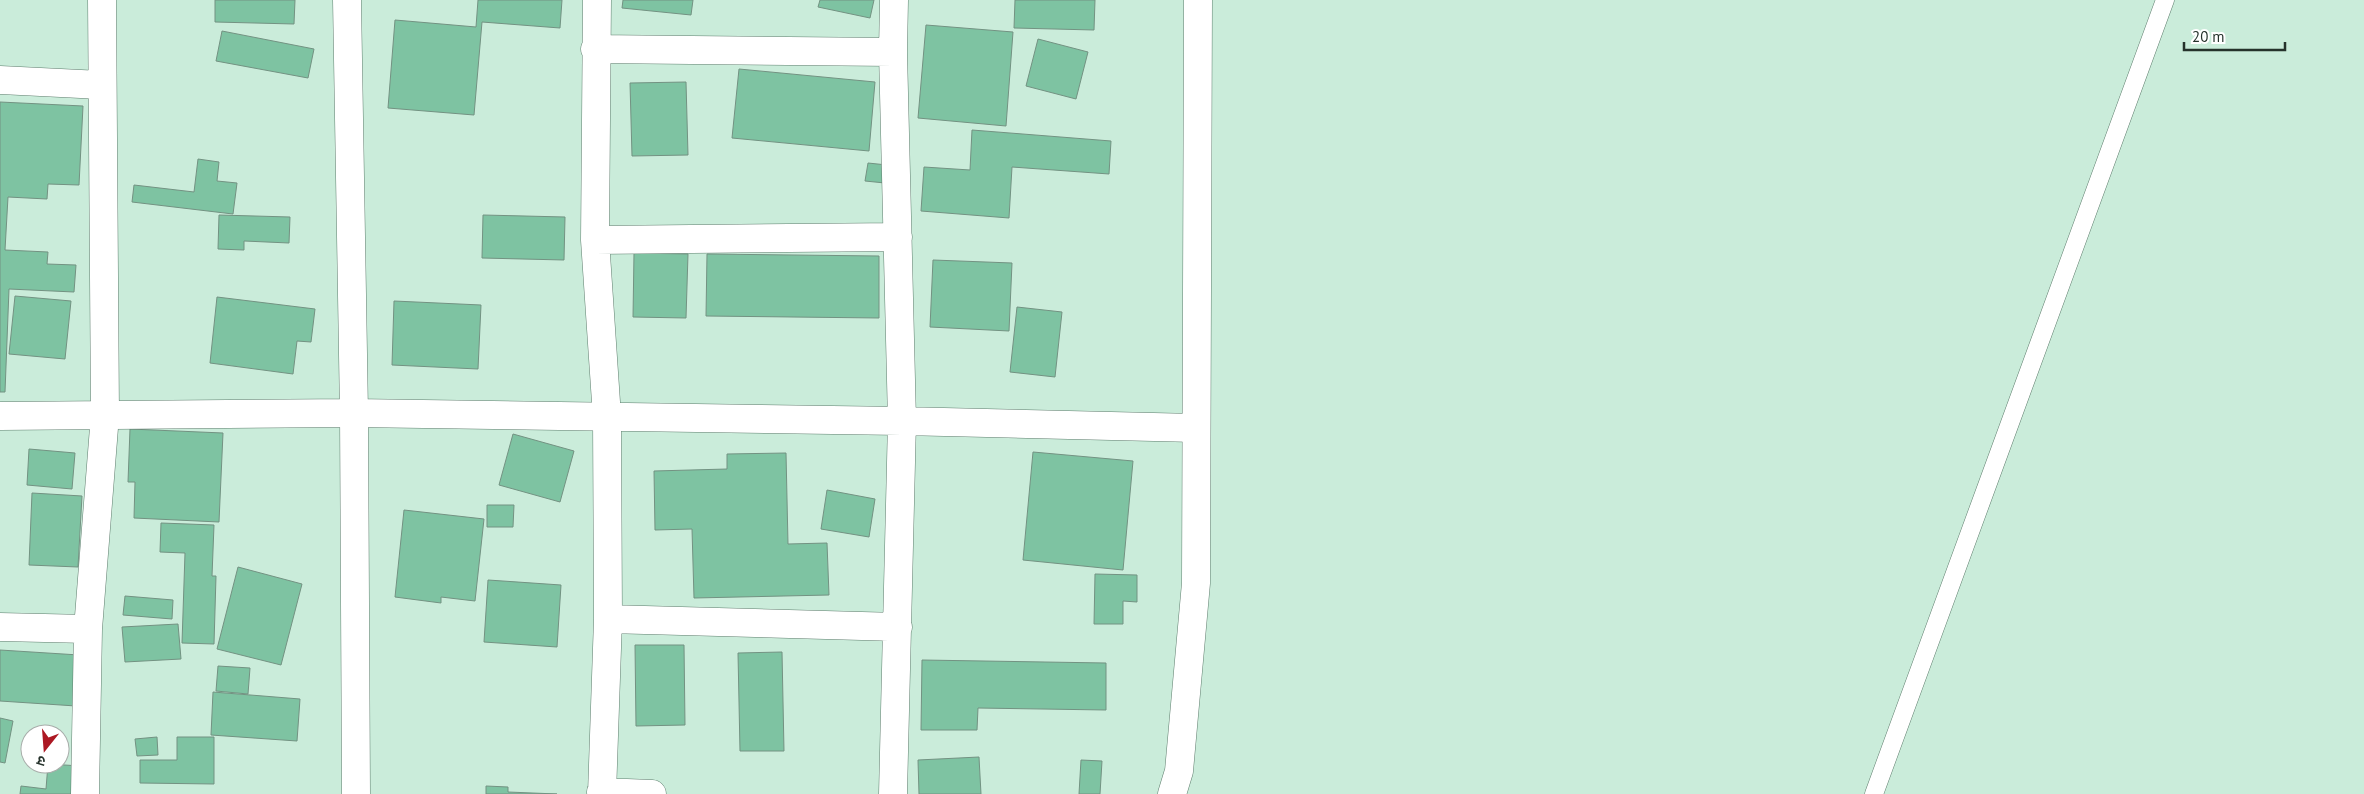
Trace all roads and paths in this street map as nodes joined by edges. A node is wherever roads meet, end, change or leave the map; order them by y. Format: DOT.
graph roads {
  1 [pos="102,0"];
  2 [pos="347,0"];
  3 [pos="597,0"];
  4 [pos="894,0"];
  5 [pos="1198,0"];
  6 [pos="2165,0"];
  7 [pos="595,49"];
  8 [pos="893,52"];
  9 [pos="0,80"];
  10 [pos="102,85"];
  11 [pos="898,237"];
  12 [pos="595,240"];
  13 [pos="354,413"];
  14 [pos="105,415"];
  15 [pos="0,416"];
  16 [pos="608,417"];
  17 [pos="902,421"];
  18 [pos="1196,428"];
  19 [pos="608,619"];
  20 [pos="0,627"];
  21 [pos="898,627"];
  22 [pos="88,629"];
  23 [pos="602,793"];
  24 [pos="85,794"];
  25 [pos="356,794"];
  26 [pos="652,794"];
  27 [pos="893,794"];
  28 [pos="1172,794"];
  29 [pos="1874,794"];
  1 -- 10 [label="street"];
  2 -- 13 [label="street"];
  3 -- 7 [label="street"];
  4 -- 8 [label="street"];
  5 -- 18 [label="street"];
  6 -- 29 [label="lane"];
  7 -- 8 [label="street"];
  7 -- 12 [label="street"];
  8 -- 11 [label="street"];
  9 -- 10 [label="street"];
  10 -- 14 [label="street"];
  11 -- 12 [label="street"];
  11 -- 17 [label="street"];
  12 -- 16 [label="street"];
  13 -- 14 [label="street"];
  13 -- 16 [label="street"];
  13 -- 25 [label="street"];
  14 -- 15 [label="street"];
  14 -- 22 [label="street"];
  16 -- 17 [label="street"];
  16 -- 19 [label="street"];
  17 -- 18 [label="street"];
  17 -- 21 [label="street"];
  18 -- 28 [label="street"];
  19 -- 21 [label="street"];
  19 -- 23 [label="street"];
  20 -- 22 [label="street"];
  21 -- 27 [label="street"];
  22 -- 24 [label="street"];
  23 -- 26 [label="street"];
}
